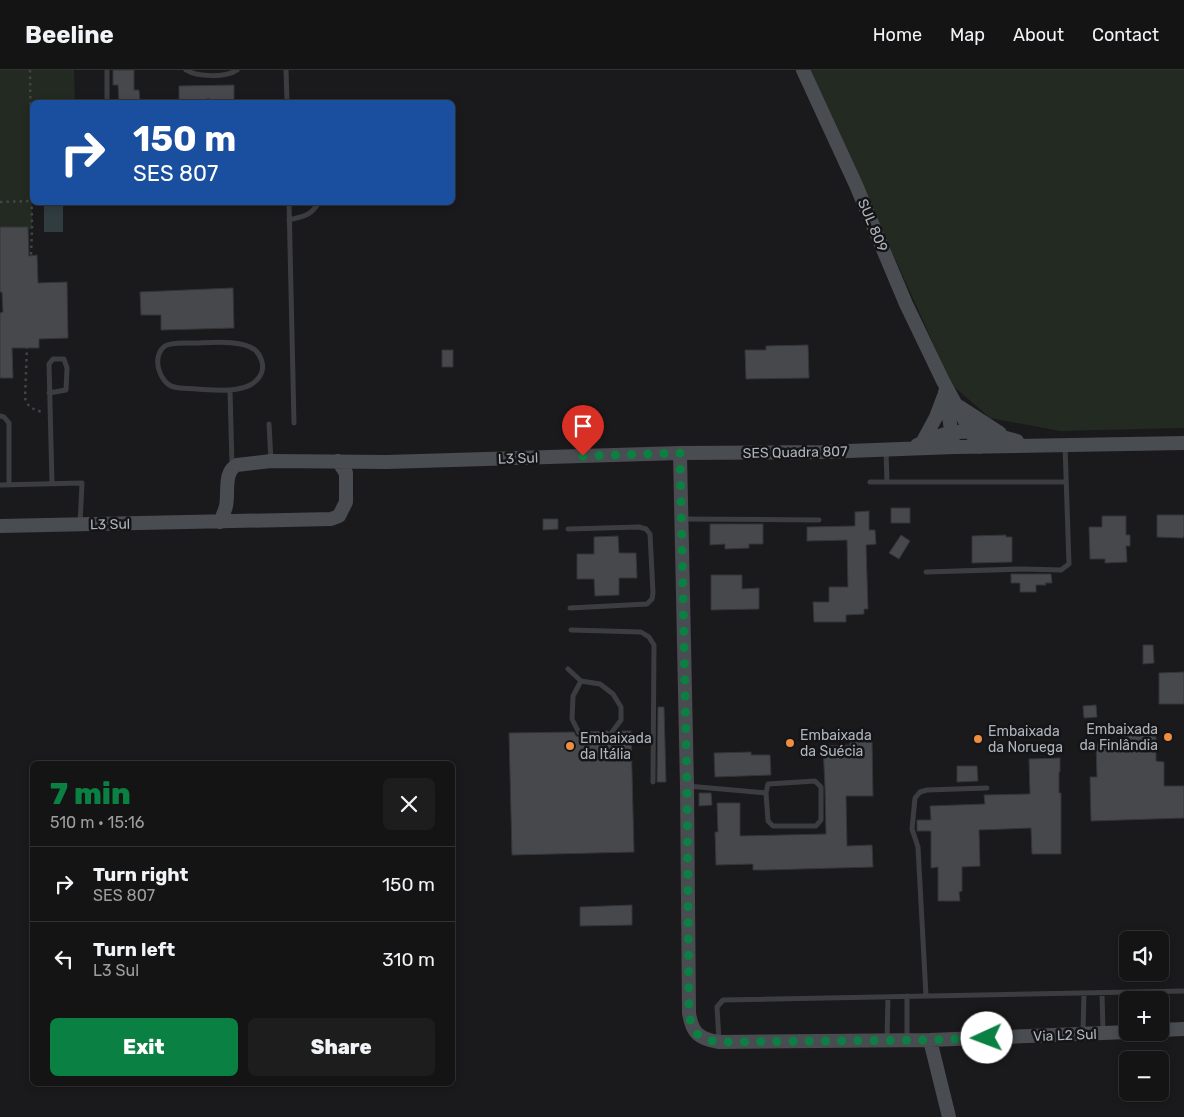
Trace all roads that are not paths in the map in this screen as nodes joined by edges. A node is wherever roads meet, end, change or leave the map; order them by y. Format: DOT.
graph roads {
  1 [pos="107,70"];
  2 [pos="186,70"];
  3 [pos="237,70"];
  4 [pos="286,70"];
  5 [pos="803,70"];
  6 [pos="107,100"];
  7 [pos="286,100"];
  8 [pos="289,205"];
  9 [pos="318,205"];
  10 [pos="289,220"];
  11 [pos="944,387"];
  12 [pos="230,390"];
  13 [pos="49,393"];
  14 [pos="956,405"];
  15 [pos="0,416"];
  16 [pos="294,423"];
  17 [pos="269,424"];
  18 [pos="952,432"];
  19 [pos="971,432"];
  20 [pos="1012,439"];
  21 [pos="1184,443"];
  22 [pos="1065,445"];
  23 [pos="916,446"];
  24 [pos="1038,446"];
  25 [pos="954,447"];
  26 [pos="980,447"];
  27 [pos="886,449"];
  28 [pos="680,453"];
  29 [pos="355,460"];
  30 [pos="338,461"];
  31 [pos="271,462"];
  32 [pos="232,467"];
  33 [pos="346,473"];
  34 [pos="870,482"];
  35 [pos="887,482"];
  36 [pos="1066,482"];
  37 [pos="52,484"];
  38 [pos="0,485"];
  39 [pos="9,485"];
  40 [pos="682,519"];
  41 [pos="819,520"];
  42 [pos="226,521"];
  43 [pos="80,524"];
  44 [pos="0,526"];
  45 [pos="568,528"];
  46 [pos="926,572"];
  47 [pos="570,608"];
  48 [pos="571,630"];
  49 [pos="568,669"];
  50 [pos="581,681"];
  51 [pos="612,732"];
  52 [pos="579,733"];
  53 [pos="653,782"];
  54 [pos="687,786"];
  55 [pos="986,788"];
  56 [pos="766,793"];
  57 [pos="1184,991"];
  58 [pos="1102,992"];
  59 [pos="1084,993"];
  60 [pos="906,996"];
  61 [pos="926,996"];
  62 [pos="888,997"];
  63 [pos="1184,1029"];
  64 [pos="1169,1030"];
  65 [pos="1119,1032"];
  66 [pos="1103,1033"];
  67 [pos="1083,1034"];
  68 [pos="887,1040"];
  69 [pos="907,1040"];
  70 [pos="930,1040"];
  71 [pos="719,1042"];
  72 [pos="950,1114"];
  1 -- 6 [label="lane"];
  2 -- 3 [label="lane"];
  4 -- 7 [label="lane"];
  5 -- 11 [label="street, SUL 809"];
  8 -- 10 [label="lane"];
  9 -- 10 [label="lane"];
  10 -- 16 [label="lane"];
  11 -- 14 [label="street, SUL 809"];
  11 -- 18 [label="street, SUL 809"];
  11 -- 23 [label="street"];
  12 -- 12 [label="lane"];
  12 -- 32 [label="lane"];
  13 -- 13 [label="lane"];
  13 -- 37 [label="lane"];
  14 -- 19 [label="street, SUL 809"];
  14 -- 20 [label="street"];
  15 -- 39 [label="lane"];
  17 -- 31 [label="lane"];
  18 -- 19 [label="street, SES Quadra 807"];
  18 -- 23 [label="street, SES Quadra 807"];
  18 -- 25 [label="street, SUL 809"];
  19 -- 20 [label="street, SES Quadra 807"];
  19 -- 26 [label="street, SUL 809"];
  20 -- 24 [label="street, SES Quadra 807"];
  21 -- 22 [label="street, SES Quadra 807"];
  22 -- 24 [label="street, SES Quadra 807"];
  22 -- 36 [label="lane"];
  23 -- 25 [label="street, SES Quadra 807"];
  23 -- 27 [label="street, SES Quadra 807"];
  24 -- 26 [label="street, SES Quadra 807"];
  25 -- 26 [label="street, SES Quadra 807"];
  27 -- 28 [label="street, SES Quadra 807"];
  27 -- 35 [label="lane"];
  28 -- 29 [label="street, L3 Sul"];
  28 -- 40 [label="street"];
  29 -- 30 [label="street, L3 Sul"];
  29 -- 33 [label="street"];
  30 -- 31 [label="street, L3 Sul"];
  30 -- 33 [label="street"];
  31 -- 32 [label="street, L3 Sul"];
  32 -- 42 [label="street"];
  33 -- 42 [label="street, L3 Sul"];
  34 -- 35 [label="lane"];
  35 -- 36 [label="lane"];
  36 -- 46 [label="lane"];
  37 -- 39 [label="lane"];
  37 -- 43 [label="lane"];
  38 -- 39 [label="lane"];
  40 -- 41 [label="lane"];
  40 -- 54 [label="street"];
  42 -- 43 [label="street, L3 Sul"];
  43 -- 44 [label="street, L3 Sul"];
  45 -- 47 [label="lane"];
  48 -- 53 [label="lane"];
  49 -- 50 [label="lane"];
  50 -- 51 [label="lane"];
  50 -- 52 [label="lane"];
  54 -- 56 [label="lane"];
  54 -- 71 [label="street, Via L2 Sul"];
  55 -- 61 [label="lane"];
  56 -- 56 [label="lane"];
  57 -- 58 [label="lane"];
  58 -- 59 [label="lane"];
  58 -- 66 [label="lane"];
  59 -- 61 [label="lane"];
  59 -- 67 [label="lane"];
  60 -- 61 [label="lane"];
  60 -- 62 [label="lane"];
  60 -- 69 [label="lane"];
  62 -- 68 [label="lane"];
  62 -- 71 [label="lane"];
  63 -- 64 [label="street"];
  65 -- 66 [label="street, Via L2 Sul"];
  66 -- 67 [label="street, Via L2 Sul"];
  67 -- 70 [label="street, Via L2 Sul"];
  68 -- 69 [label="street, Via L2 Sul"];
  68 -- 71 [label="street, Via L2 Sul"];
  69 -- 70 [label="street, Via L2 Sul"];
  70 -- 72 [label="street"];
}
